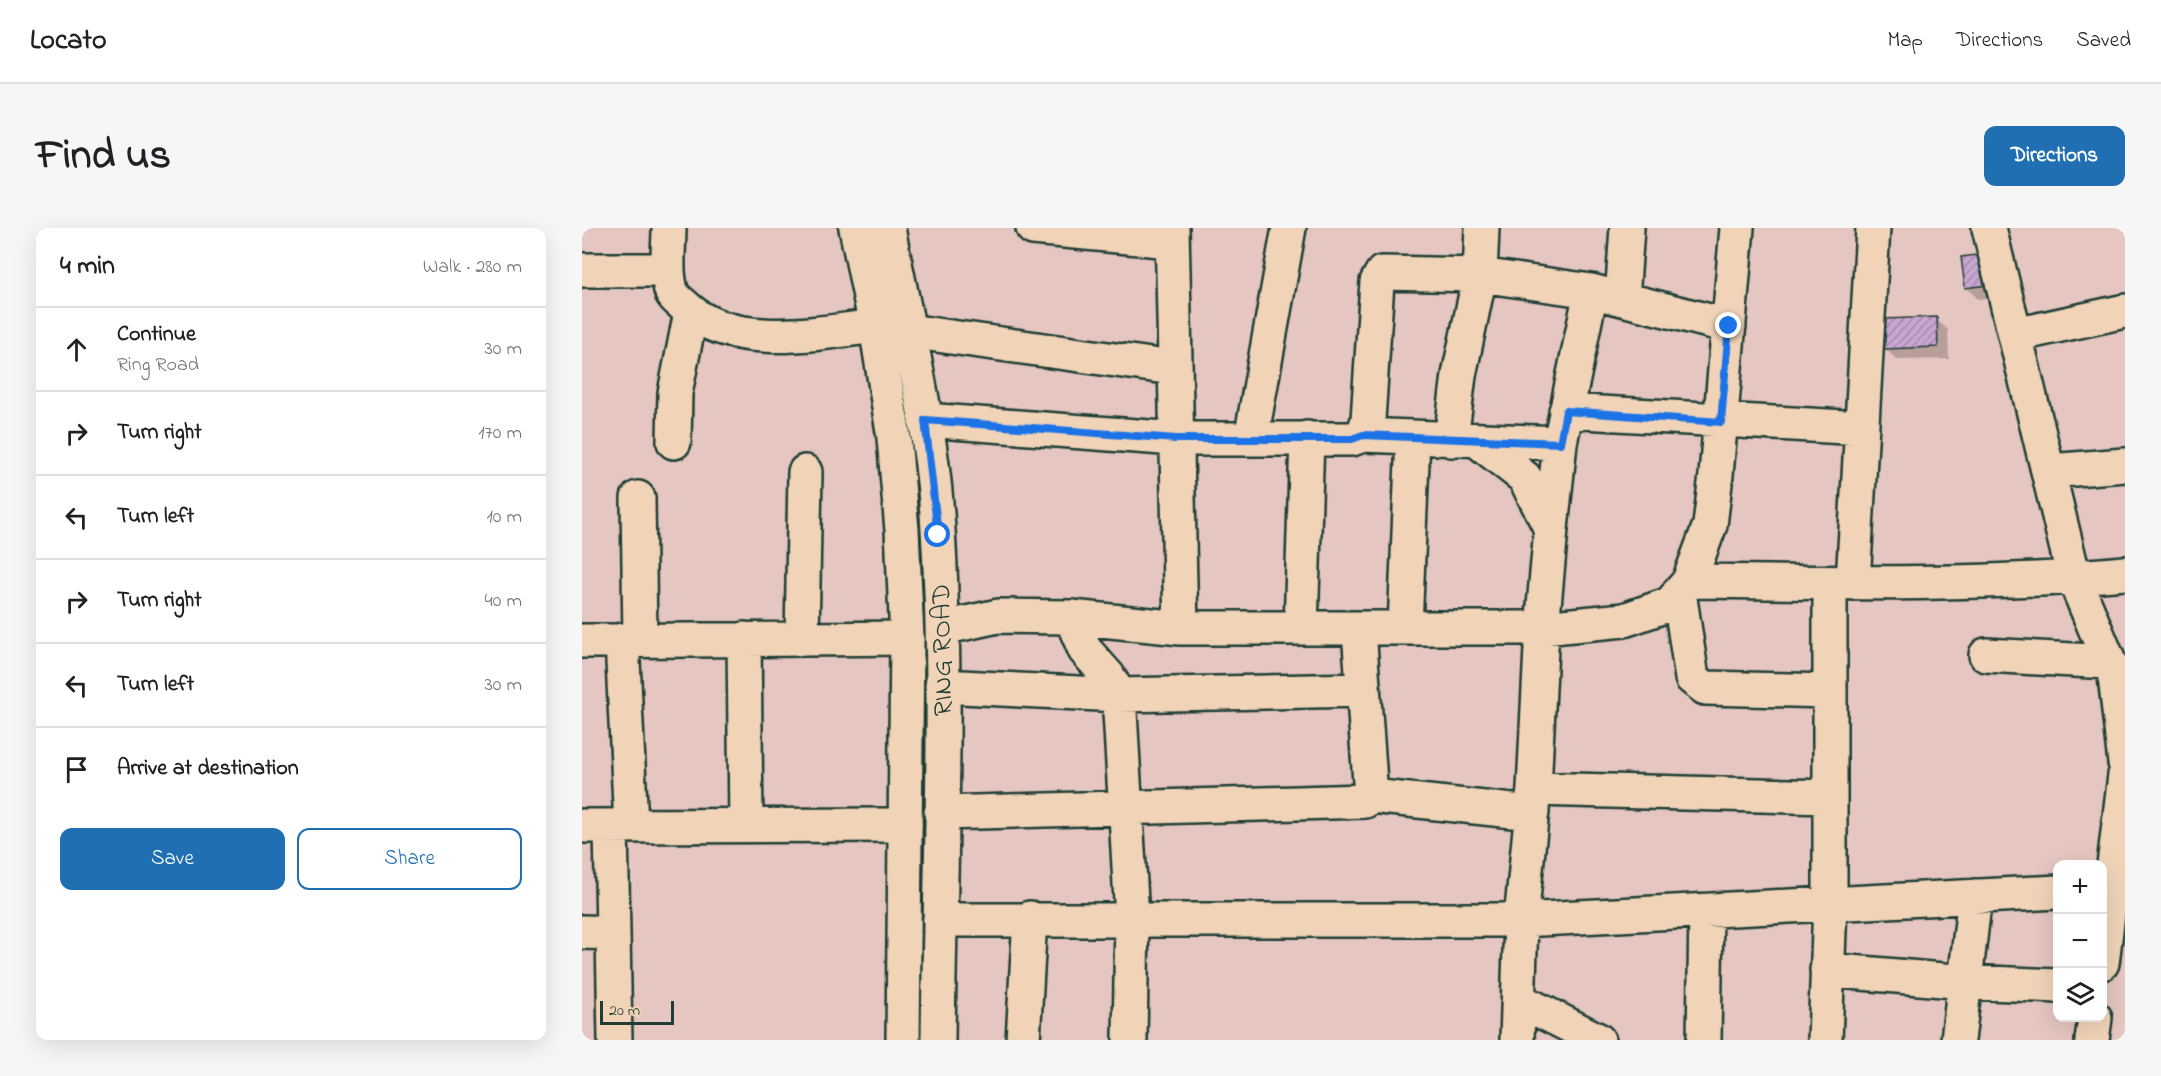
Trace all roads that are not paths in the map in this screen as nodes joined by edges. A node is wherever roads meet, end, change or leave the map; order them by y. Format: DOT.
graph roads {
  1 [pos="669,228"];
  2 [pos="856,228"];
  3 [pos="888,228"];
  4 [pos="1033,228"];
  5 [pos="1289,228"];
  6 [pos="1482,228"];
  7 [pos="1628,228"];
  8 [pos="1737,228"];
  9 [pos="1873,228"];
  10 [pos="1989,228"];
  11 [pos="1171,234"];
  12 [pos="582,270"];
  13 [pos="668,270"];
  14 [pos="1480,275"];
  15 [pos="1607,295"];
  16 [pos="2125,311"];
  17 [pos="692,312"];
  18 [pos="1729,326"];
  19 [pos="892,329"];
  20 [pos="2015,335"];
  21 [pos="1173,369"];
  22 [pos="1566,411"];
  23 [pos="925,420"];
  24 [pos="1721,422"];
  25 [pos="1862,428"];
  26 [pos="1363,435"];
  27 [pos="1307,438"];
  28 [pos="1413,438"];
  29 [pos="1176,439"];
  30 [pos="1251,439"];
  31 [pos="1464,441"];
  32 [pos="674,442"];
  33 [pos="1560,443"];
  34 [pos="2125,465"];
  35 [pos="2049,471"];
  36 [pos="805,472"];
  37 [pos="638,498"];
  38 [pos="1551,530"];
  39 [pos="2125,573"];
  40 [pos="2074,578"];
  41 [pos="1842,583"];
  42 [pos="1684,586"];
  43 [pos="1071,617"];
  44 [pos="1405,627"];
  45 [pos="943,628"];
  46 [pos="1181,628"];
  47 [pos="1301,628"];
  48 [pos="1542,628"];
  49 [pos="1359,630"];
  50 [pos="907,638"];
  51 [pos="631,639"];
  52 [pos="744,639"];
  53 [pos="802,639"];
  54 [pos="582,642"];
  55 [pos="1986,655"];
  56 [pos="2116,672"];
  57 [pos="942,686"];
  58 [pos="1362,690"];
  59 [pos="1830,691"];
  60 [pos="1119,695"];
  61 [pos="2125,763"];
  62 [pos="2125,775"];
  63 [pos="1371,796"];
  64 [pos="1830,797"];
  65 [pos="1533,801"];
  66 [pos="1125,808"];
  67 [pos="941,813"];
  68 [pos="746,825"];
  69 [pos="905,825"];
  70 [pos="608,826"];
  71 [pos="2107,890"];
  72 [pos="2053,892"];
  73 [pos="1975,896"];
  74 [pos="1830,903"];
  75 [pos="1706,912"];
  76 [pos="1030,918"];
  77 [pos="1132,918"];
  78 [pos="940,920"];
  79 [pos="1521,920"];
  80 [pos="597,933"];
  81 [pos="1827,970"];
  82 [pos="1966,982"];
  83 [pos="2053,986"];
  84 [pos="1519,1000"];
  85 [pos="2094,1022"];
  86 [pos="615,1040"];
  87 [pos="903,1040"];
  88 [pos="939,1040"];
  89 [pos="1023,1040"];
  90 [pos="1130,1040"];
  91 [pos="1517,1040"];
  92 [pos="1598,1040"];
  93 [pos="1704,1040"];
  94 [pos="1825,1040"];
  95 [pos="1959,1040"];
  96 [pos="2092,1040"];
  1 -- 13 [label="street"];
  2 -- 19 [label="street, RING ROAD"];
  3 -- 19 [label="street, RING ROAD"];
  4 -- 11 [label="street"];
  5 -- 30 [label="street"];
  6 -- 14 [label="street"];
  7 -- 15 [label="street"];
  8 -- 18 [label="street"];
  9 -- 25 [label="street"];
  10 -- 20 [label="street"];
  11 -- 21 [label="street"];
  12 -- 13 [label="street"];
  13 -- 17 [label="street"];
  14 -- 15 [label="street"];
  14 -- 26 [label="street"];
  14 -- 31 [label="street"];
  15 -- 18 [label="street"];
  15 -- 22 [label="street"];
  16 -- 20 [label="street"];
  17 -- 19 [label="street"];
  17 -- 32 [label="street"];
  18 -- 24 [label="street"];
  19 -- 21 [label="street"];
  19 -- 23 [label="street, RING ROAD"];
  19 -- 50 [label="street, RING ROAD"];
  20 -- 35 [label="street"];
  21 -- 29 [label="street"];
  22 -- 24 [label="street"];
  22 -- 33 [label="street"];
  23 -- 29 [label="street"];
  23 -- 45 [label="street, RING ROAD"];
  24 -- 25 [label="street"];
  24 -- 42 [label="street"];
  25 -- 41 [label="street"];
  26 -- 27 [label="street"];
  26 -- 28 [label="street"];
  27 -- 30 [label="street"];
  27 -- 47 [label="street"];
  28 -- 31 [label="street"];
  28 -- 44 [label="street"];
  29 -- 30 [label="street"];
  29 -- 46 [label="street"];
  31 -- 33 [label="street"];
  31 -- 38 [label="street"];
  33 -- 38 [label="street"];
  34 -- 35 [label="street"];
  35 -- 40 [label="street"];
  36 -- 53 [label="street"];
  37 -- 51 [label="street"];
  38 -- 48 [label="street"];
  39 -- 40 [label="street"];
  40 -- 41 [label="street"];
  40 -- 56 [label="street"];
  41 -- 42 [label="street"];
  41 -- 59 [label="street"];
  42 -- 48 [label="street"];
  42 -- 59 [label="street"];
  43 -- 45 [label="street"];
  43 -- 46 [label="street"];
  43 -- 60 [label="street"];
  44 -- 48 [label="street"];
  44 -- 49 [label="street"];
  45 -- 57 [label="street, RING ROAD"];
  46 -- 47 [label="street"];
  47 -- 49 [label="street"];
  48 -- 65 [label="street"];
  49 -- 58 [label="street"];
  50 -- 53 [label="street"];
  50 -- 69 [label="street, RING ROAD"];
  51 -- 52 [label="street"];
  51 -- 54 [label="street"];
  51 -- 70 [label="street"];
  52 -- 53 [label="street"];
  52 -- 68 [label="street"];
  55 -- 56 [label="street"];
  56 -- 61 [label="street"];
  57 -- 60 [label="street"];
  57 -- 67 [label="street, RING ROAD"];
  58 -- 60 [label="street"];
  58 -- 63 [label="street"];
  59 -- 64 [label="street"];
  60 -- 66 [label="street"];
  62 -- 71 [label="street"];
  63 -- 65 [label="street"];
  63 -- 66 [label="street"];
  64 -- 65 [label="street"];
  64 -- 74 [label="street"];
  65 -- 79 [label="street"];
  66 -- 67 [label="street"];
  66 -- 77 [label="street"];
  67 -- 78 [label="street, RING ROAD"];
  68 -- 69 [label="street"];
  68 -- 70 [label="street"];
  69 -- 87 [label="street, RING ROAD"];
  70 -- 80 [label="street"];
  72 -- 73 [label="street"];
  73 -- 74 [label="street"];
  73 -- 82 [label="street"];
  74 -- 75 [label="street"];
  74 -- 81 [label="street"];
  75 -- 79 [label="street"];
  75 -- 93 [label="street"];
  76 -- 77 [label="street"];
  76 -- 78 [label="street"];
  76 -- 89 [label="street"];
  77 -- 79 [label="street"];
  77 -- 90 [label="street"];
  78 -- 88 [label="street, RING ROAD"];
  79 -- 84 [label="street"];
  80 -- 86 [label="street"];
  81 -- 82 [label="street"];
  81 -- 94 [label="street"];
  82 -- 83 [label="street"];
  82 -- 95 [label="street"];
  84 -- 91 [label="street"];
  84 -- 92 [label="street"];
  85 -- 96 [label="street"];
}
